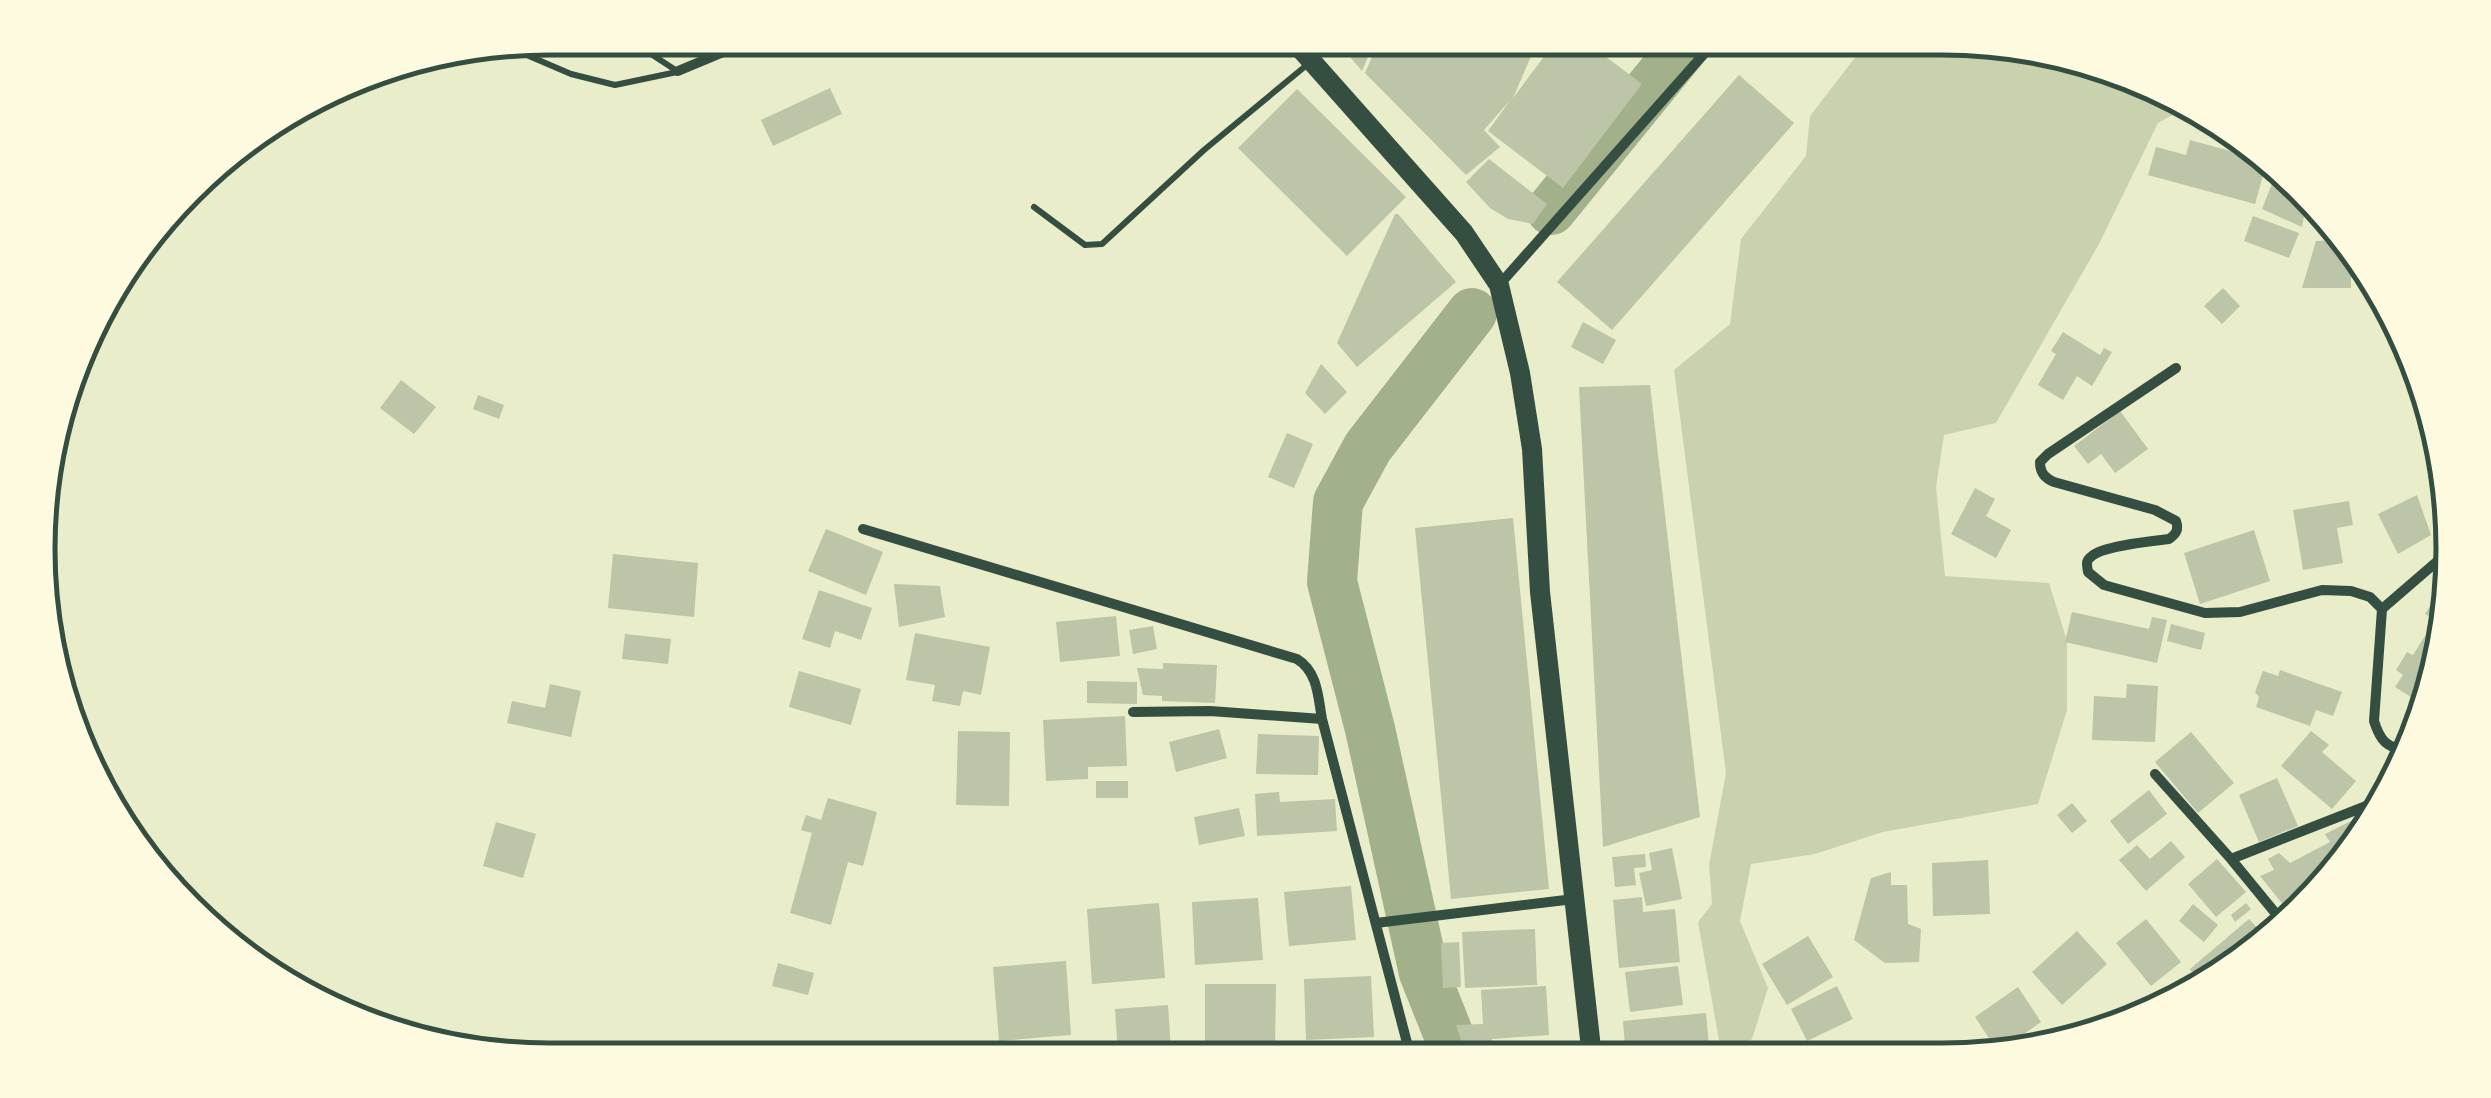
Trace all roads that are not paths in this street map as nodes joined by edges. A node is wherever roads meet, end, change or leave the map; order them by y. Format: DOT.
graph roads {
  1 [pos="652,55"];
  2 [pos="716,55"];
  3 [pos="1307,55"];
  4 [pos="1703,55"];
  5 [pos="529,56"];
  6 [pos="1312,60"];
  7 [pos="678,71"];
  8 [pos="1034,207"];
  9 [pos="1499,285"];
  10 [pos="2176,368"];
  11 [pos="863,529"];
  12 [pos="2436,563"];
  13 [pos="2382,608"];
  14 [pos="1133,712"];
  15 [pos="1322,720"];
  16 [pos="2394,747"];
  17 [pos="2155,774"];
  18 [pos="2363,807"];
  19 [pos="2231,858"];
  20 [pos="1574,899"];
  21 [pos="2275,913"];
  22 [pos="1376,923"];
  23 [pos="1407,1043"];
  24 [pos="1590,1043"];
  1 -- 7 [label="lane"];
  2 -- 7 [label="street"];
  3 -- 6 [label="main road"];
  4 -- 9 [label="street"];
  5 -- 7 [label="lane"];
  6 -- 8 [label="lane"];
  6 -- 9 [label="main road"];
  9 -- 20 [label="main road"];
  10 -- 13 [label="street"];
  11 -- 15 [label="street"];
  12 -- 13 [label="street"];
  13 -- 16 [label="street"];
  14 -- 15 [label="street"];
  15 -- 22 [label="street"];
  17 -- 19 [label="street"];
  18 -- 19 [label="street"];
  19 -- 21 [label="street"];
  20 -- 22 [label="street"];
  20 -- 24 [label="main road"];
  22 -- 23 [label="street"];
}
